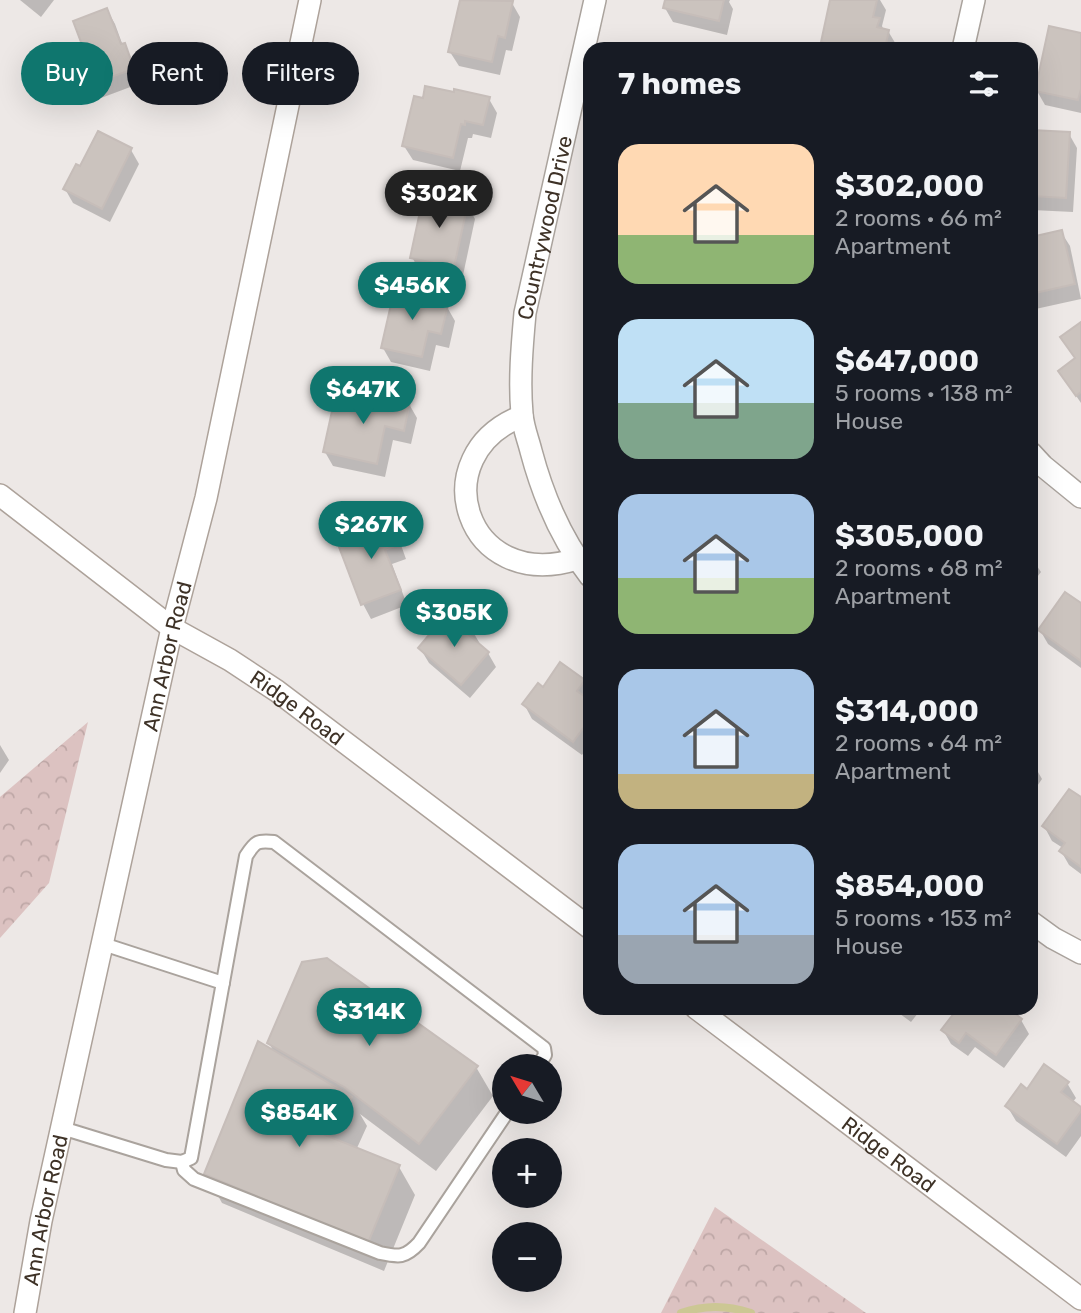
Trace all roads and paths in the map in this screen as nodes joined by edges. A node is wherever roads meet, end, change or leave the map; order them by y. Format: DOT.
graph roads {
  1 [pos="310,0"];
  2 [pos="595,0"];
  3 [pos="974,0"];
  4 [pos="586,42"];
  5 [pos="965,42"];
  6 [pos="583,54"];
  7 [pos="522,416"];
  8 [pos="1038,461"];
  9 [pos="0,495"];
  10 [pos="1081,497"];
  11 [pos="583,568"];
  12 [pos="172,628"];
  13 [pos="583,923"];
  14 [pos="1038,927"];
  15 [pos="103,944"];
  16 [pos="1079,956"];
  17 [pos="223,983"];
  18 [pos="705,1015"];
  19 [pos="545,1054"];
  20 [pos="499,1124"];
  21 [pos="62,1128"];
  22 [pos="182,1162"];
  23 [pos="1081,1299"];
  24 [pos="25,1313"];
  1 -- 12 [label="street, Ann Arbor Road"];
  2 -- 4 [label="street, Countrywood Drive"];
  3 -- 5 [label="street"];
  6 -- 7 [label="street, Countrywood Drive"];
  7 -- 11 [label="street, Countrywood Drive"];
  7 -- 11 [label="street, Countrywood Drive"];
  8 -- 10 [label="street"];
  9 -- 12 [label="street, Ridge Road"];
  12 -- 13 [label="street, Ridge Road"];
  12 -- 15 [label="street, Ann Arbor Road"];
  14 -- 16 [label="street"];
  15 -- 17 [label="lane"];
  15 -- 21 [label="street, Ann Arbor Road"];
  17 -- 19 [label="lane"];
  17 -- 22 [label="lane"];
  18 -- 23 [label="street, Ridge Road"];
  20 -- 22 [label="lane"];
  21 -- 22 [label="lane"];
  21 -- 24 [label="street, Ann Arbor Road"];
}
